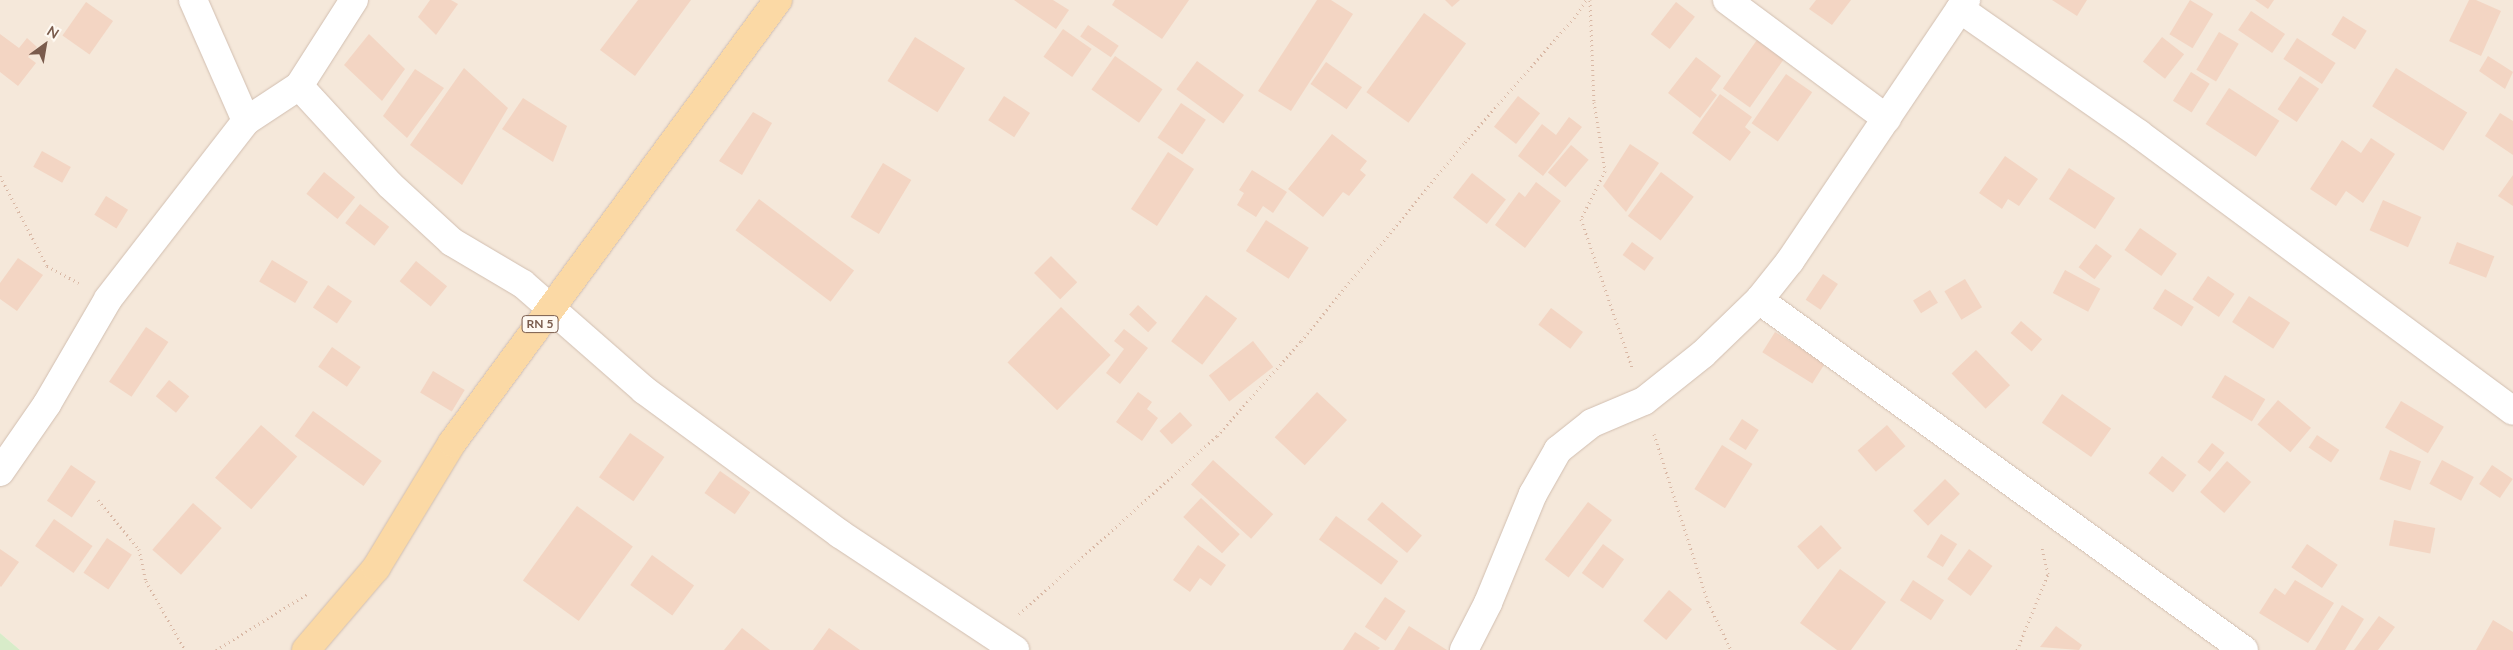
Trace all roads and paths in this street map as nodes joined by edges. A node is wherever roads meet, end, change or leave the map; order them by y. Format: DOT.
graph roads {
  1 [pos="193,0"];
  2 [pos="354,0"];
  3 [pos="778,0"];
  4 [pos="1586,0"];
  5 [pos="1590,0"];
  6 [pos="1727,0"];
  7 [pos="1963,4"];
  8 [pos="299,86"];
  9 [pos="1887,119"];
  10 [pos="246,121"];
  11 [pos="0,176"];
  12 [pos="108,299"];
  13 [pos="1759,300"];
  14 [pos="550,310"];
  15 [pos="1644,401"];
  16 [pos="2513,411"];
  17 [pos="0,472"];
  18 [pos="2028,492"];
  19 [pos="98,500"];
  20 [pos="315,590"];
  21 [pos="993,634"];
  22 [pos="185,650"];
  23 [pos="216,650"];
  24 [pos="306,650"];
  25 [pos="1015,650"];
  26 [pos="1464,650"];
  27 [pos="1732,650"];
  28 [pos="2018,650"];
  29 [pos="2244,650"];
  1 -- 10 [label="street"];
  2 -- 8 [label="street"];
  3 -- 14 [label="main road, RN 5"];
  4 -- 21 [label="path"];
  5 -- 15 [label="path"];
  6 -- 9 [label="street"];
  7 -- 9 [label="street"];
  7 -- 16 [label="street"];
  8 -- 10 [label="street"];
  8 -- 14 [label="street"];
  9 -- 13 [label="street"];
  10 -- 12 [label="street"];
  11 -- 12 [label="path"];
  12 -- 17 [label="street"];
  13 -- 15 [label="street"];
  13 -- 18 [label="street"];
  14 -- 21 [label="street"];
  14 -- 24 [label="main road, RN 5"];
  15 -- 26 [label="street"];
  15 -- 27 [label="path"];
  18 -- 28 [label="path"];
  18 -- 29 [label="street"];
  19 -- 22 [label="path"];
  20 -- 23 [label="path"];
  21 -- 25 [label="street"];
}
